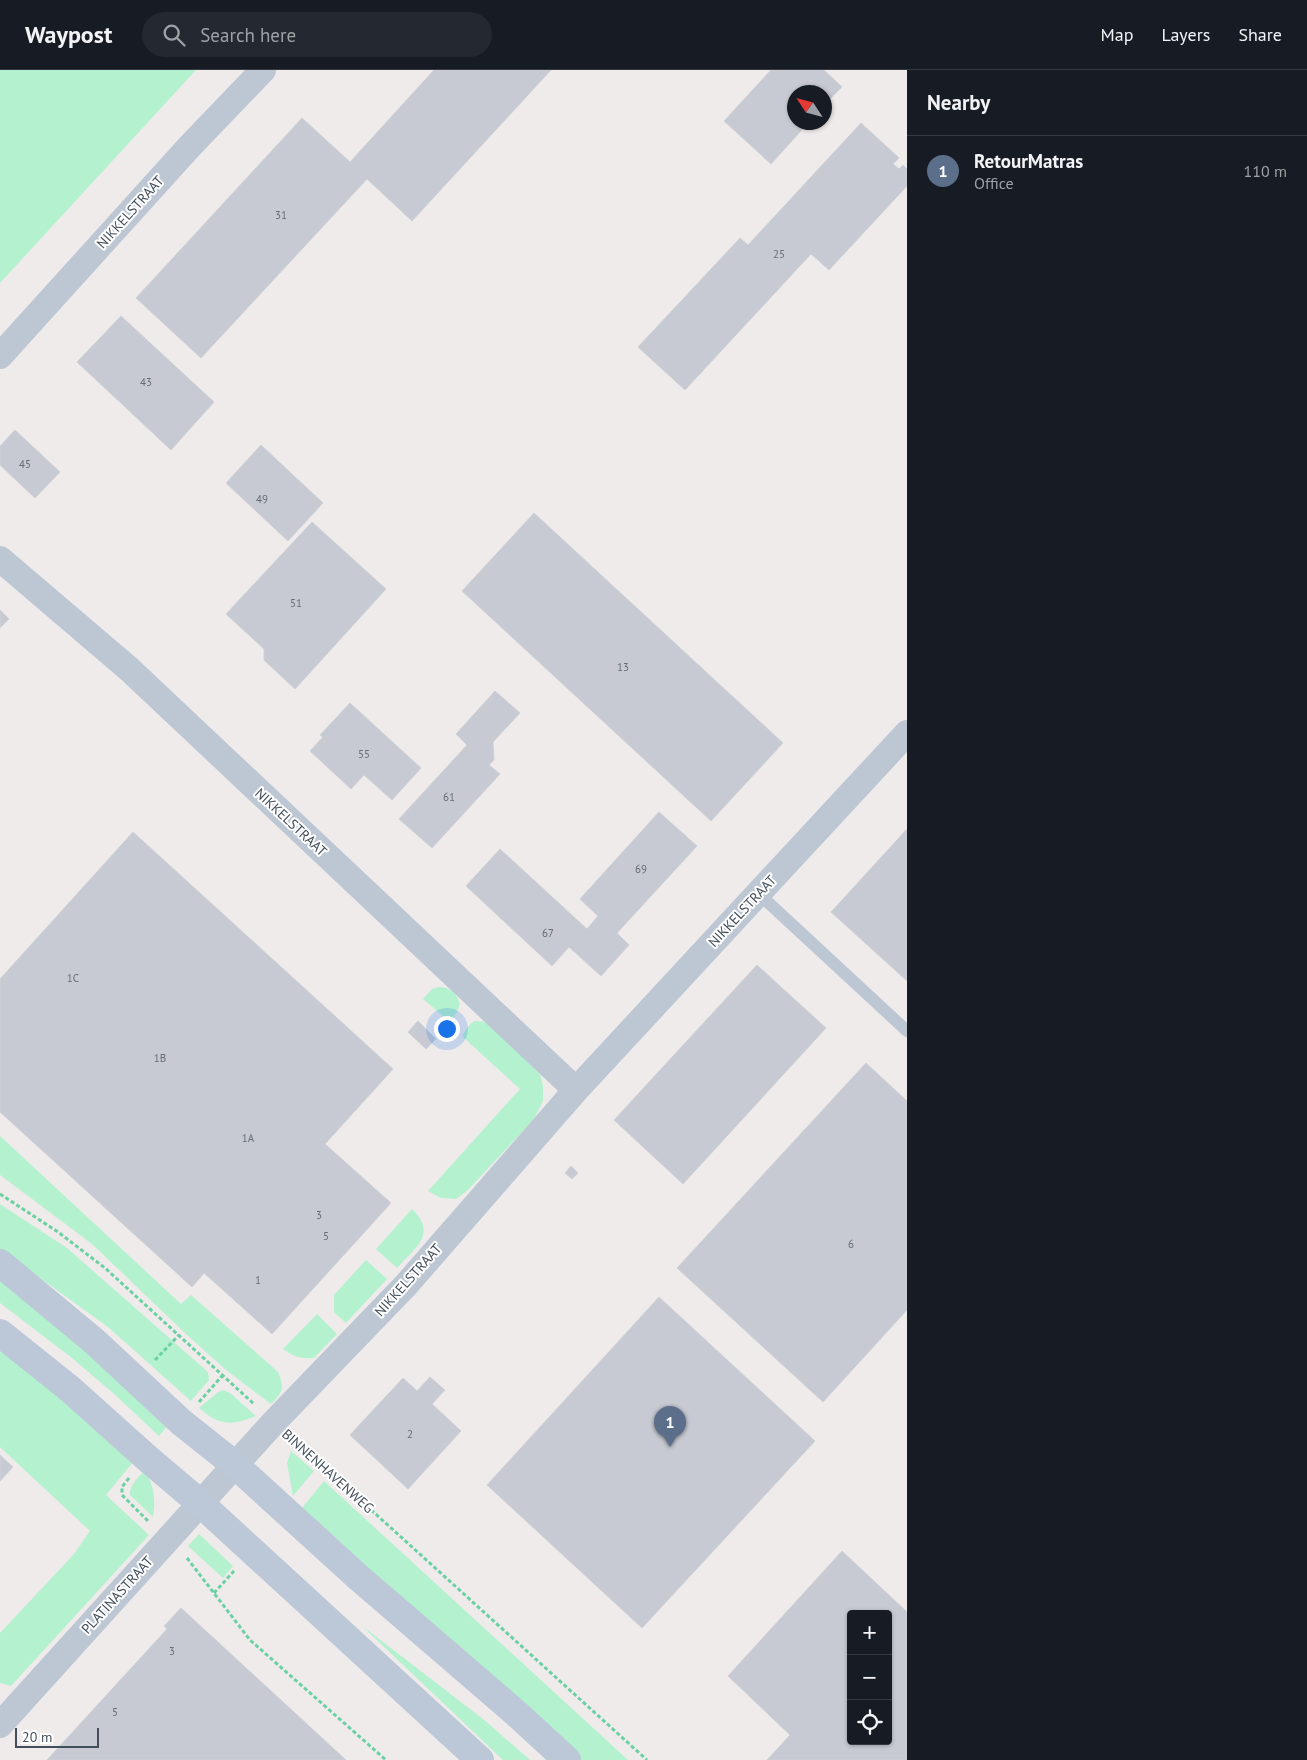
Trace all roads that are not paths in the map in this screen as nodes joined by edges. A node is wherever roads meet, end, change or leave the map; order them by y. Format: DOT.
graph roads {
  1 [pos="263,70"];
  2 [pos="0,356"];
  3 [pos="0,559"];
  4 [pos="907,732"];
  5 [pos="758,893"];
  6 [pos="907,1030"];
  7 [pos="576,1090"];
  8 [pos="0,1263"];
  9 [pos="0,1333"];
  10 [pos="235,1464"];
  11 [pos="200,1503"];
  12 [pos="0,1725"];
  13 [pos="480,1760"];
  14 [pos="567,1760"];
  1 -- 2 [label="street, NIKKELSTRAAT"];
  3 -- 7 [label="street, NIKKELSTRAAT"];
  4 -- 5 [label="street, NIKKELSTRAAT"];
  5 -- 6 [label="lane"];
  5 -- 7 [label="street, NIKKELSTRAAT"];
  7 -- 10 [label="street, NIKKELSTRAAT"];
  8 -- 10 [label="main road"];
  9 -- 11 [label="main road"];
  10 -- 11 [label="street, PLATINASTRAAT"];
  10 -- 14 [label="main road"];
  11 -- 12 [label="street, PLATINASTRAAT"];
  11 -- 13 [label="main road"];
}
